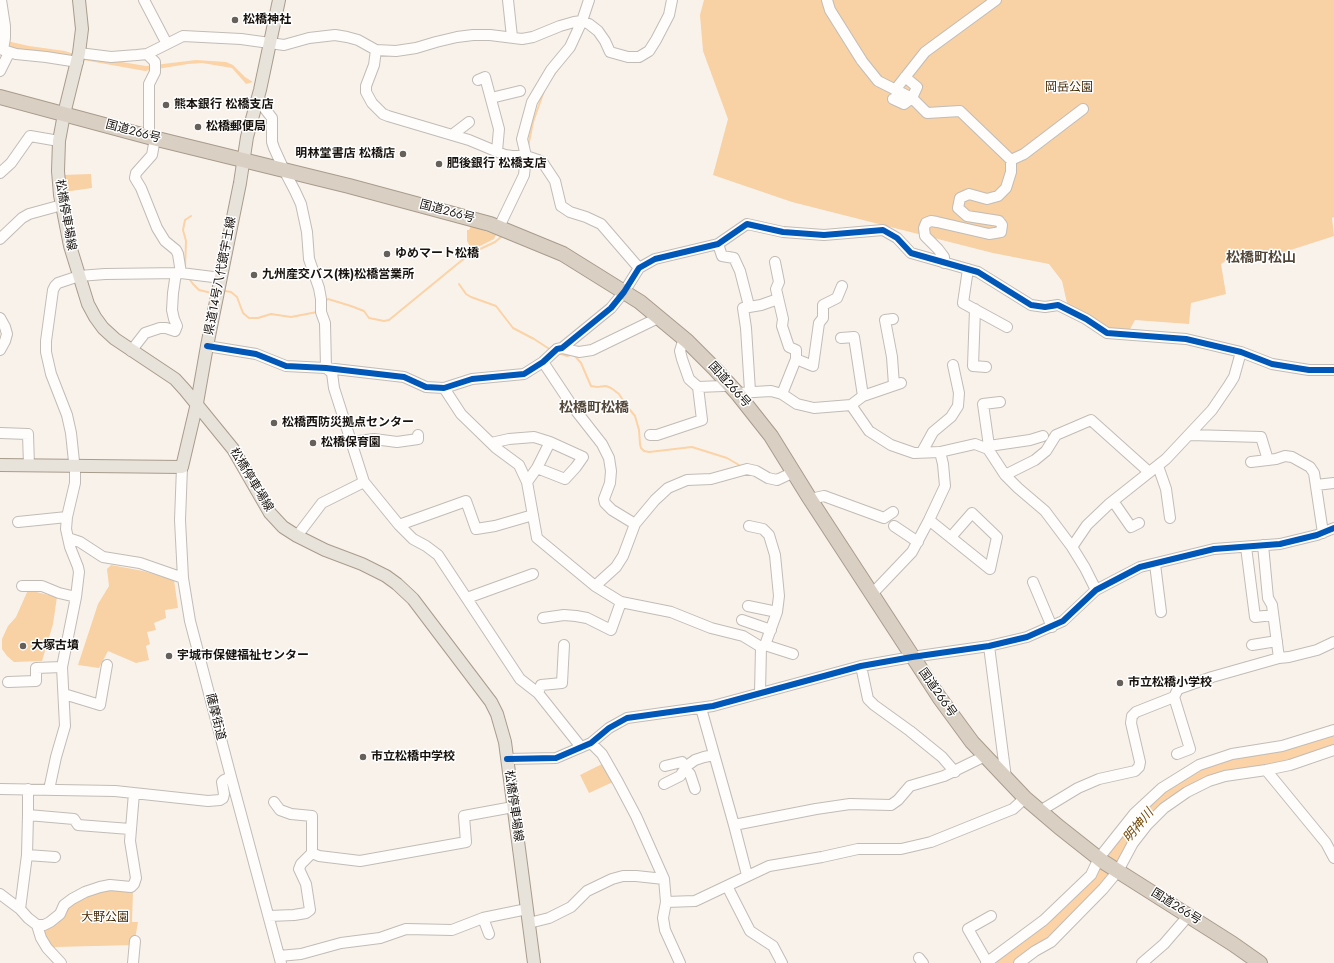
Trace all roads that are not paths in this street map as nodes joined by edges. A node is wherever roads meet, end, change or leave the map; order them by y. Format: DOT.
graph roads {
  1 [pos="1,0"];
  2 [pos="79,0"];
  3 [pos="144,0"];
  4 [pos="279,0"];
  5 [pos="508,0"];
  6 [pos="589,0"];
  7 [pos="672,0"];
  8 [pos="827,0"];
  9 [pos="996,0"];
  10 [pos="582,21"];
  11 [pos="512,38"];
  12 [pos="167,44"];
  13 [pos="270,44"];
  14 [pos="4,48"];
  15 [pos="376,50"];
  16 [pos="147,54"];
  17 [pos="79,57"];
  18 [pos="0,71"];
  19 [pos="905,77"];
  20 [pos="485,78"];
  21 [pos="520,91"];
  22 [pos="894,94"];
  23 [pos="0,97"];
  24 [pos="491,98"];
  25 [pos="912,98"];
  26 [pos="257,101"];
  27 [pos="1083,109"];
  28 [pos="64,114"];
  29 [pos="469,122"];
  30 [pos="452,135"];
  31 [pos="152,138"];
  32 [pos="59,141"];
  33 [pos="497,151"];
  34 [pos="526,156"];
  35 [pos="244,160"];
  36 [pos="1011,160"];
  37 [pos="284,170"];
  38 [pos="0,173"];
  39 [pos="62,205"];
  40 [pos="499,227"];
  41 [pos="0,239"];
  42 [pos="718,244"];
  43 [pos="775,262"];
  44 [pos="944,263"];
  45 [pos="638,268"];
  46 [pos="968,269"];
  47 [pos="183,273"];
  48 [pos="79,276"];
  49 [pos="221,278"];
  50 [pos="842,286"];
  51 [pos="624,292"];
  52 [pos="778,299"];
  53 [pos="749,306"];
  54 [pos="975,309"];
  55 [pos="660,317"];
  56 [pos="0,318"];
  57 [pos="885,320"];
  58 [pos="1006,327"];
  59 [pos="684,338"];
  60 [pos="841,338"];
  61 [pos="207,346"];
  62 [pos="0,350"];
  63 [pos="557,350"];
  64 [pos="131,351"];
  65 [pos="1241,352"];
  66 [pos="796,359"];
  67 [pos="542,362"];
  68 [pos="953,365"];
  69 [pos="986,367"];
  70 [pos="326,368"];
  71 [pos="1334,370"];
  72 [pos="698,387"];
  73 [pos="444,388"];
  74 [pos="739,390"];
  75 [pos="782,394"];
  76 [pos="863,396"];
  77 [pos="1000,402"];
  78 [pos="197,403"];
  79 [pos="851,405"];
  80 [pos="0,433"];
  81 [pos="418,435"];
  82 [pos="650,435"];
  83 [pos="1190,435"];
  84 [pos="1043,436"];
  85 [pos="352,442"];
  86 [pos="550,442"];
  87 [pos="490,443"];
  88 [pos="989,448"];
  89 [pos="922,452"];
  90 [pos="940,452"];
  91 [pos="1268,460"];
  92 [pos="1251,462"];
  93 [pos="0,465"];
  94 [pos="29,466"];
  95 [pos="74,466"];
  96 [pos="1158,466"];
  97 [pos="182,467"];
  98 [pos="537,468"];
  99 [pos="794,472"];
  100 [pos="1149,472"];
  101 [pos="1005,475"];
  102 [pos="364,482"];
  103 [pos="527,482"];
  104 [pos="1334,483"];
  105 [pos="1316,485"];
  106 [pos="810,499"];
  107 [pos="1113,501"];
  108 [pos="893,512"];
  109 [pos="533,515"];
  110 [pos="67,517"];
  111 [pos="1170,518"];
  112 [pos="929,520"];
  113 [pos="18,522"];
  114 [pos="1139,523"];
  115 [pos="636,524"];
  116 [pos="399,525"];
  117 [pos="749,526"];
  118 [pos="894,526"];
  119 [pos="1334,528"];
  120 [pos="1323,532"];
  121 [pos="297,536"];
  122 [pos="951,537"];
  123 [pos="68,538"];
  124 [pos="918,542"];
  125 [pos="1263,546"];
  126 [pos="1246,547"];
  127 [pos="1072,548"];
  128 [pos="1155,564"];
  129 [pos="533,574"];
  130 [pos="183,578"];
  131 [pos="1033,582"];
  132 [pos="22,586"];
  133 [pos="595,586"];
  134 [pos="1096,590"];
  135 [pos="872,594"];
  136 [pos="76,597"];
  137 [pos="467,598"];
  138 [pos="621,602"];
  139 [pos="748,606"];
  140 [pos="777,612"];
  141 [pos="1161,612"];
  142 [pos="1273,615"];
  143 [pos="544,618"];
  144 [pos="742,620"];
  145 [pos="1052,627"];
  146 [pos="771,630"];
  147 [pos="1277,641"];
  148 [pos="1334,642"];
  149 [pos="564,645"];
  150 [pos="1252,645"];
  151 [pos="763,646"];
  152 [pos="989,646"];
  153 [pos="793,654"];
  154 [pos="912,657"];
  155 [pos="1279,658"];
  156 [pos="107,666"];
  157 [pos="861,666"];
  158 [pos="62,667"];
  159 [pos="8,682"];
  160 [pos="538,693"];
  161 [pos="760,693"];
  162 [pos="64,694"];
  163 [pos="1174,697"];
  164 [pos="701,708"];
  165 [pos="1334,730"];
  166 [pos="591,743"];
  167 [pos="581,747"];
  168 [pos="1334,750"];
  169 [pos="714,754"];
  170 [pos="1177,754"];
  171 [pos="985,756"];
  172 [pos="507,760"];
  173 [pos="665,766"];
  174 [pos="686,770"];
  175 [pos="1266,770"];
  176 [pos="955,772"];
  177 [pos="231,777"];
  178 [pos="1006,778"];
  179 [pos="664,784"];
  180 [pos="0,788"];
  181 [pos="28,789"];
  182 [pos="695,789"];
  183 [pos="50,790"];
  184 [pos="134,793"];
  185 [pos="1025,798"];
  186 [pos="274,802"];
  187 [pos="513,807"];
  188 [pos="1040,811"];
  189 [pos="28,815"];
  190 [pos="734,825"];
  191 [pos="130,829"];
  192 [pos="312,853"];
  193 [pos="27,856"];
  194 [pos="56,857"];
  195 [pos="1334,858"];
  196 [pos="1108,865"];
  197 [pos="747,876"];
  198 [pos="664,879"];
  199 [pos="728,886"];
  200 [pos="0,894"];
  201 [pos="666,902"];
  202 [pos="527,908"];
  203 [pos="20,909"];
  204 [pos="1189,915"];
  205 [pos="269,916"];
  206 [pos="991,916"];
  207 [pos="483,918"];
  208 [pos="529,923"];
  209 [pos="37,925"];
  210 [pos="489,934"];
  211 [pos="135,941"];
  212 [pos="280,959"];
  213 [pos="61,963"];
  214 [pos="133,963"];
  215 [pos="534,963"];
  216 [pos="680,963"];
  217 [pos="781,963"];
  218 [pos="986,963"];
  219 [pos="1020,963"];
  220 [pos="1142,963"];
  221 [pos="1260,963"];
  1 -- 14 [label="street"];
  2 -- 17 [label="main road, 松橋停車場線"];
  3 -- 12 [label="street"];
  4 -- 13 [label="main road, 県道14号八代鏡宇土線"];
  5 -- 11 [label="street"];
  6 -- 10 [label="street"];
  7 -- 10 [label="street"];
  8 -- 22 [label="street"];
  9 -- 19 [label="street"];
  10 -- 11 [label="street"];
  10 -- 34 [label="street"];
  11 -- 15 [label="street"];
  12 -- 13 [label="street"];
  12 -- 16 [label="street"];
  13 -- 15 [label="street"];
  13 -- 26 [label="main road, 県道14号八代鏡宇土線"];
  14 -- 17 [label="street"];
  14 -- 18 [label="street"];
  15 -- 30 [label="street"];
  16 -- 17 [label="street"];
  16 -- 31 [label="street"];
  17 -- 28 [label="main road, 松橋停車場線"];
  19 -- 22 [label="street"];
  19 -- 25 [label="street"];
  20 -- 24 [label="street"];
  21 -- 24 [label="street"];
  22 -- 25 [label="street"];
  23 -- 28 [label="highway, 国道266号"];
  24 -- 33 [label="street"];
  25 -- 36 [label="street"];
  26 -- 35 [label="main road, 県道14号八代鏡宇土線"];
  26 -- 37 [label="street"];
  27 -- 36 [label="street"];
  28 -- 31 [label="highway, 国道266号"];
  28 -- 32 [label="main road, 松橋停車場線"];
  29 -- 30 [label="street"];
  30 -- 33 [label="street"];
  31 -- 35 [label="highway, 国道266号"];
  31 -- 47 [label="street"];
  32 -- 38 [label="street"];
  32 -- 39 [label="main road, 松橋停車場線"];
  33 -- 34 [label="street"];
  34 -- 40 [label="street"];
  34 -- 45 [label="street"];
  35 -- 37 [label="highway, 国道266号"];
  35 -- 49 [label="main road, 県道14号八代鏡宇土線"];
  36 -- 44 [label="street"];
  37 -- 40 [label="highway, 国道266号"];
  37 -- 70 [label="street"];
  39 -- 41 [label="street"];
  39 -- 48 [label="main road, 松橋停車場線"];
  40 -- 51 [label="highway, 国道266号"];
  42 -- 44 [label="street"];
  42 -- 45 [label="street"];
  42 -- 53 [label="street"];
  43 -- 52 [label="street"];
  44 -- 46 [label="street"];
  45 -- 51 [label="street"];
  46 -- 54 [label="street"];
  46 -- 65 [label="street"];
  47 -- 48 [label="street"];
  47 -- 49 [label="street"];
  47 -- 64 [label="street"];
  48 -- 64 [label="main road, 松橋停車場線"];
  48 -- 95 [label="street"];
  49 -- 61 [label="main road, 県道14号八代鏡宇土線"];
  50 -- 66 [label="street"];
  51 -- 55 [label="highway, 国道266号"];
  51 -- 63 [label="street"];
  52 -- 53 [label="street"];
  52 -- 66 [label="street"];
  53 -- 74 [label="street"];
  54 -- 58 [label="street"];
  54 -- 69 [label="street"];
  55 -- 59 [label="highway, 国道266号"];
  55 -- 63 [label="street"];
  56 -- 62 [label="street"];
  57 -- 76 [label="street"];
  59 -- 72 [label="street"];
  59 -- 74 [label="highway, 国道266号"];
  60 -- 76 [label="street"];
  61 -- 70 [label="street"];
  61 -- 78 [label="main road, 県道14号八代鏡宇土線"];
  63 -- 67 [label="street"];
  64 -- 78 [label="main road, 松橋停車場線"];
  65 -- 71 [label="street"];
  65 -- 83 [label="street"];
  66 -- 75 [label="street"];
  67 -- 73 [label="street"];
  67 -- 115 [label="street"];
  68 -- 89 [label="street"];
  70 -- 73 [label="street"];
  70 -- 85 [label="street"];
  72 -- 74 [label="street"];
  72 -- 82 [label="street"];
  73 -- 87 [label="street"];
  74 -- 75 [label="street"];
  74 -- 99 [label="highway, 国道266号"];
  75 -- 79 [label="street"];
  76 -- 79 [label="street"];
  77 -- 88 [label="street"];
  78 -- 97 [label="main road, 県道14号八代鏡宇土線"];
  78 -- 121 [label="main road, 松橋停車場線"];
  79 -- 89 [label="street"];
  80 -- 94 [label="street"];
  81 -- 85 [label="street"];
  83 -- 91 [label="street"];
  83 -- 96 [label="street"];
  84 -- 88 [label="street"];
  85 -- 102 [label="street"];
  86 -- 87 [label="street"];
  86 -- 98 [label="street"];
  86 -- 98 [label="street"];
  87 -- 103 [label="street"];
  88 -- 90 [label="street"];
  88 -- 101 [label="street"];
  89 -- 90 [label="street"];
  90 -- 112 [label="street"];
  91 -- 92 [label="street"];
  91 -- 105 [label="street"];
  93 -- 94 [label="main road"];
  94 -- 95 [label="main road"];
  95 -- 97 [label="main road"];
  95 -- 110 [label="street"];
  96 -- 100 [label="street"];
  96 -- 111 [label="street"];
  97 -- 130 [label="street, 薩摩街道"];
  98 -- 103 [label="street"];
  99 -- 106 [label="highway, 国道266号"];
  99 -- 115 [label="street"];
  100 -- 101 [label="street"];
  100 -- 107 [label="street"];
  101 -- 127 [label="street"];
  102 -- 116 [label="street"];
  102 -- 121 [label="street"];
  103 -- 109 [label="street"];
  104 -- 105 [label="street"];
  105 -- 120 [label="street"];
  106 -- 108 [label="street"];
  106 -- 135 [label="highway, 国道266号"];
  107 -- 114 [label="street"];
  107 -- 127 [label="street"];
  109 -- 116 [label="street"];
  109 -- 133 [label="street"];
  110 -- 113 [label="street"];
  110 -- 123 [label="street"];
  112 -- 122 [label="street"];
  112 -- 124 [label="street"];
  115 -- 133 [label="street"];
  116 -- 137 [label="street"];
  117 -- 140 [label="street"];
  118 -- 124 [label="street"];
  119 -- 120 [label="street"];
  120 -- 125 [label="street"];
  121 -- 172 [label="main road, 松橋停車場線"];
  122 -- 122 [label="street"];
  123 -- 130 [label="street"];
  123 -- 136 [label="street"];
  124 -- 135 [label="street"];
  125 -- 126 [label="street"];
  125 -- 142 [label="street"];
  126 -- 128 [label="street"];
  126 -- 142 [label="street"];
  127 -- 134 [label="street"];
  128 -- 134 [label="street"];
  128 -- 141 [label="street"];
  129 -- 137 [label="street"];
  130 -- 177 [label="street, 薩摩街道"];
  131 -- 145 [label="street"];
  132 -- 136 [label="street"];
  133 -- 138 [label="street"];
  134 -- 145 [label="street"];
  135 -- 154 [label="highway, 国道266号"];
  136 -- 158 [label="street"];
  137 -- 160 [label="street"];
  138 -- 143 [label="street"];
  138 -- 151 [label="street"];
  139 -- 140 [label="street"];
  140 -- 146 [label="street"];
  142 -- 147 [label="street"];
  144 -- 146 [label="street"];
  145 -- 152 [label="street"];
  146 -- 151 [label="street"];
  147 -- 150 [label="street"];
  147 -- 155 [label="street"];
  148 -- 155 [label="street"];
  149 -- 160 [label="street"];
  151 -- 153 [label="street"];
  151 -- 161 [label="street"];
  152 -- 154 [label="street"];
  152 -- 178 [label="street"];
  154 -- 157 [label="street"];
  154 -- 171 [label="highway, 国道266号"];
  155 -- 163 [label="street"];
  156 -- 162 [label="street"];
  157 -- 161 [label="street"];
  157 -- 176 [label="street"];
  158 -- 159 [label="street"];
  158 -- 162 [label="street"];
  160 -- 167 [label="street"];
  161 -- 164 [label="street"];
  162 -- 183 [label="street"];
  163 -- 170 [label="street"];
  163 -- 188 [label="street"];
  164 -- 166 [label="street"];
  164 -- 169 [label="street"];
  165 -- 196 [label="street"];
  166 -- 167 [label="street"];
  166 -- 198 [label="street"];
  167 -- 172 [label="street"];
  168 -- 175 [label="street"];
  169 -- 174 [label="street"];
  169 -- 190 [label="street"];
  171 -- 176 [label="street"];
  171 -- 178 [label="highway, 国道266号"];
  172 -- 187 [label="main road, 松橋停車場線"];
  173 -- 174 [label="street"];
  174 -- 179 [label="street"];
  174 -- 182 [label="street"];
  175 -- 195 [label="street"];
  175 -- 196 [label="street"];
  176 -- 190 [label="street"];
  177 -- 184 [label="street"];
  177 -- 205 [label="street, 薩摩街道"];
  178 -- 185 [label="highway, 国道266号"];
  180 -- 181 [label="street"];
  181 -- 183 [label="street"];
  181 -- 189 [label="street"];
  183 -- 184 [label="street"];
  184 -- 191 [label="street"];
  185 -- 188 [label="highway, 国道266号"];
  185 -- 197 [label="street"];
  186 -- 192 [label="street"];
  187 -- 192 [label="street"];
  187 -- 202 [label="main road, 松橋停車場線"];
  188 -- 196 [label="highway, 国道266号"];
  189 -- 191 [label="street"];
  189 -- 193 [label="street"];
  190 -- 197 [label="street"];
  191 -- 209 [label="street"];
  192 -- 205 [label="street"];
  193 -- 194 [label="street"];
  193 -- 203 [label="street"];
  196 -- 204 [label="highway, 国道266号"];
  196 -- 218 [label="street"];
  196 -- 219 [label="street"];
  197 -- 199 [label="street"];
  198 -- 201 [label="street"];
  198 -- 208 [label="street"];
  199 -- 201 [label="street"];
  199 -- 217 [label="street"];
  200 -- 203 [label="street"];
  201 -- 216 [label="street"];
  202 -- 207 [label="street"];
  202 -- 208 [label="main road, 松橋停車場線"];
  203 -- 209 [label="street"];
  204 -- 220 [label="street"];
  204 -- 221 [label="highway, 国道266号"];
  205 -- 212 [label="street, 薩摩街道"];
  206 -- 218 [label="street"];
  207 -- 210 [label="street"];
  207 -- 212 [label="street"];
  208 -- 215 [label="main road, 松橋停車場線"];
  209 -- 213 [label="street"];
  211 -- 214 [label="street"];
}
